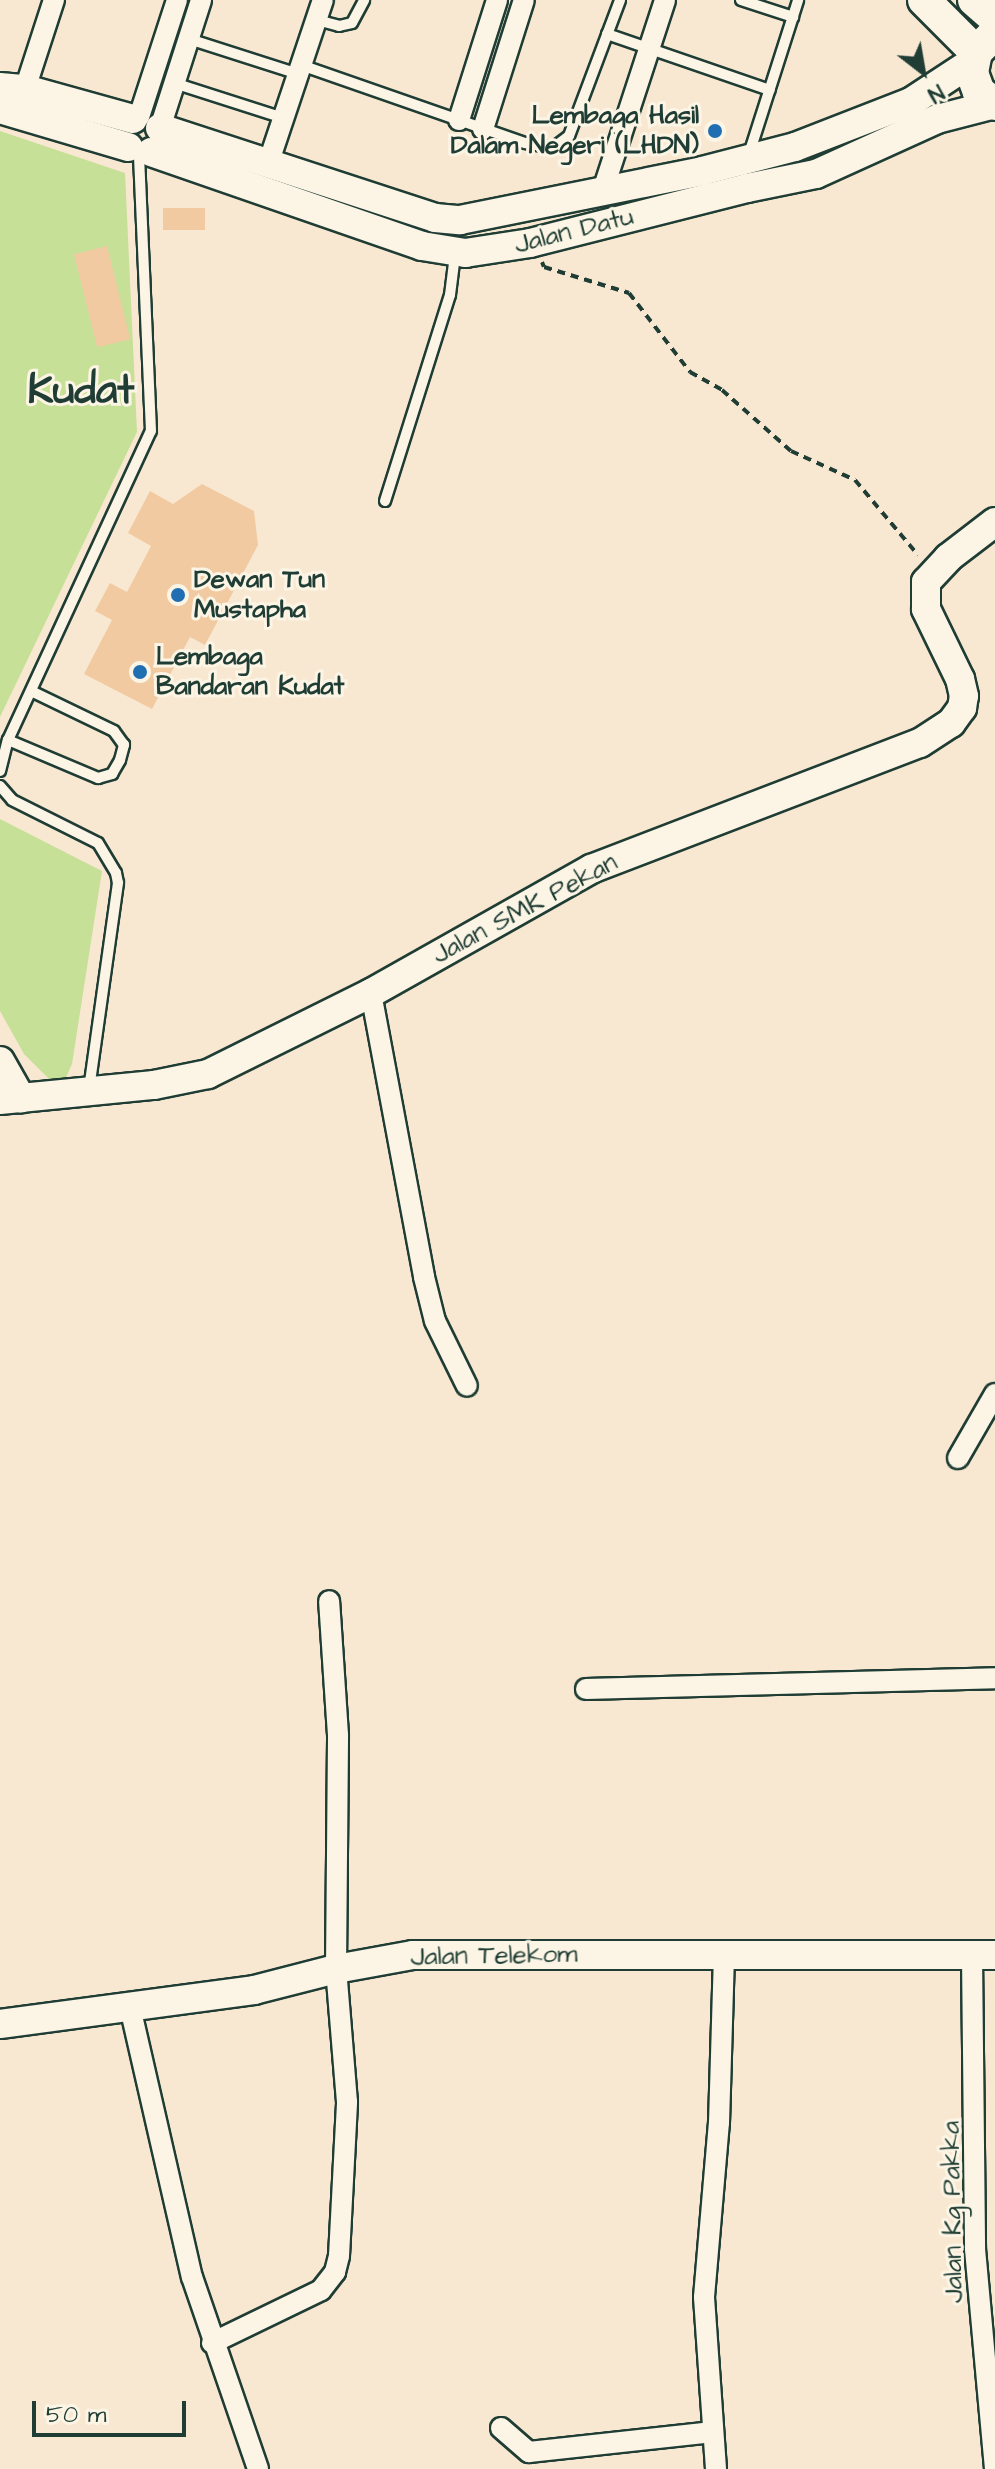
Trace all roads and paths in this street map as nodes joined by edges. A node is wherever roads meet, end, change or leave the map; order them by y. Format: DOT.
graph roads {
  1 [pos="54,0"];
  2 [pos="177,0"];
  3 [pos="201,0"];
  4 [pos="364,0"];
  5 [pos="497,0"];
  6 [pos="524,0"];
  7 [pos="620,0"];
  8 [pos="665,0"];
  9 [pos="741,0"];
  10 [pos="798,0"];
  11 [pos="924,0"];
  12 [pos="320,10"];
  13 [pos="793,17"];
  14 [pos="984,30"];
  15 [pos="607,34"];
  16 [pos="189,39"];
  17 [pos="649,49"];
  18 [pos="300,70"];
  19 [pos="174,83"];
  20 [pos="12,88"];
  21 [pos="770,90"];
  22 [pos="995,104"];
  23 [pos="0,109"];
  24 [pos="283,118"];
  25 [pos="459,120"];
  26 [pos="483,129"];
  27 [pos="142,136"];
  28 [pos="268,164"];
  29 [pos="747,174"];
  30 [pos="704,184"];
  31 [pos="602,193"];
  32 [pos="530,243"];
  33 [pos="455,253"];
  34 [pos="385,501"];
  35 [pos="995,522"];
  36 [pos="933,572"];
  37 [pos="31,691"];
  38 [pos="8,740"];
  39 [pos="0,771"];
  40 [pos="0,786"];
  41 [pos="371,993"];
  42 [pos="0,1061"];
  43 [pos="89,1092"];
  44 [pos="10,1099"];
  45 [pos="467,1386"];
  46 [pos="995,1394"];
  47 [pos="958,1458"];
  48 [pos="329,1601"];
  49 [pos="995,1678"];
  50 [pos="586,1689"];
  51 [pos="724,1954"];
  52 [pos="984,1955"];
  53 [pos="336,1969"];
  54 [pos="130,2007"];
  55 [pos="0,2024"];
  56 [pos="986,2109"];
  57 [pos="212,2343"];
  58 [pos="501,2428"];
  59 [pos="713,2432"];
  60 [pos="995,2468"];
  61 [pos="258,2469"];
  62 [pos="716,2469"];
  1 -- 20 [label="street"];
  2 -- 27 [label="street"];
  3 -- 16 [label="street"];
  4 -- 12 [label="lane"];
  5 -- 25 [label="street"];
  6 -- 26 [label="street"];
  7 -- 15 [label="lane"];
  8 -- 17 [label="street"];
  9 -- 13 [label="lane"];
  10 -- 13 [label="lane"];
  11 -- 14 [label="main road"];
  12 -- 18 [label="street"];
  13 -- 21 [label="lane"];
  14 -- 22 [label="main road"];
  14 -- 29 [label="street, Jalan Datu"];
  15 -- 17 [label="lane"];
  15 -- 26 [label="lane"];
  16 -- 18 [label="lane"];
  16 -- 19 [label="street"];
  17 -- 21 [label="lane"];
  17 -- 31 [label="street"];
  18 -- 24 [label="street"];
  18 -- 25 [label="lane"];
  19 -- 24 [label="lane"];
  19 -- 27 [label="street"];
  20 -- 27 [label="street, Jalan Datu"];
  21 -- 29 [label="lane"];
  22 -- 29 [label="street, Jalan Datu"];
  23 -- 27 [label="street, Jalan Datu"];
  24 -- 28 [label="street"];
  25 -- 26 [label="lane"];
  27 -- 28 [label="street, Jalan Datu"];
  27 -- 33 [label="street, Jalan Datu"];
  27 -- 37 [label="lane"];
  28 -- 31 [label="street, Jalan Datu"];
  29 -- 30 [label="street, Jalan Datu"];
  30 -- 31 [label="street, Jalan Datu"];
  30 -- 32 [label="street, Jalan Datu"];
  32 -- 33 [label="street, Jalan Datu"];
  32 -- 36 [label="path"];
  33 -- 34 [label="lane"];
  35 -- 36 [label="street"];
  36 -- 41 [label="street, Jalan SMK Pekan"];
  37 -- 38 [label="lane"];
  37 -- 38 [label="lane"];
  38 -- 39 [label="lane"];
  40 -- 43 [label="lane"];
  41 -- 43 [label="street, Jalan SMK Pekan"];
  41 -- 45 [label="street"];
  42 -- 44 [label="street"];
  43 -- 44 [label="street, Jalan SMK Pekan"];
  46 -- 47 [label="street"];
  48 -- 53 [label="street"];
  49 -- 50 [label="street"];
  51 -- 52 [label="street, Jalan Telekom"];
  51 -- 53 [label="street, Jalan Telekom"];
  51 -- 59 [label="street"];
  52 -- 56 [label="street, Jalan Kg Pakka"];
  53 -- 54 [label="street, Jalan Telekom"];
  53 -- 57 [label="street"];
  54 -- 55 [label="street, Jalan Telekom"];
  54 -- 57 [label="street"];
  56 -- 60 [label="street, Jalan Kg Pakka"];
  57 -- 61 [label="street"];
  58 -- 59 [label="street"];
  59 -- 62 [label="street"];
}
